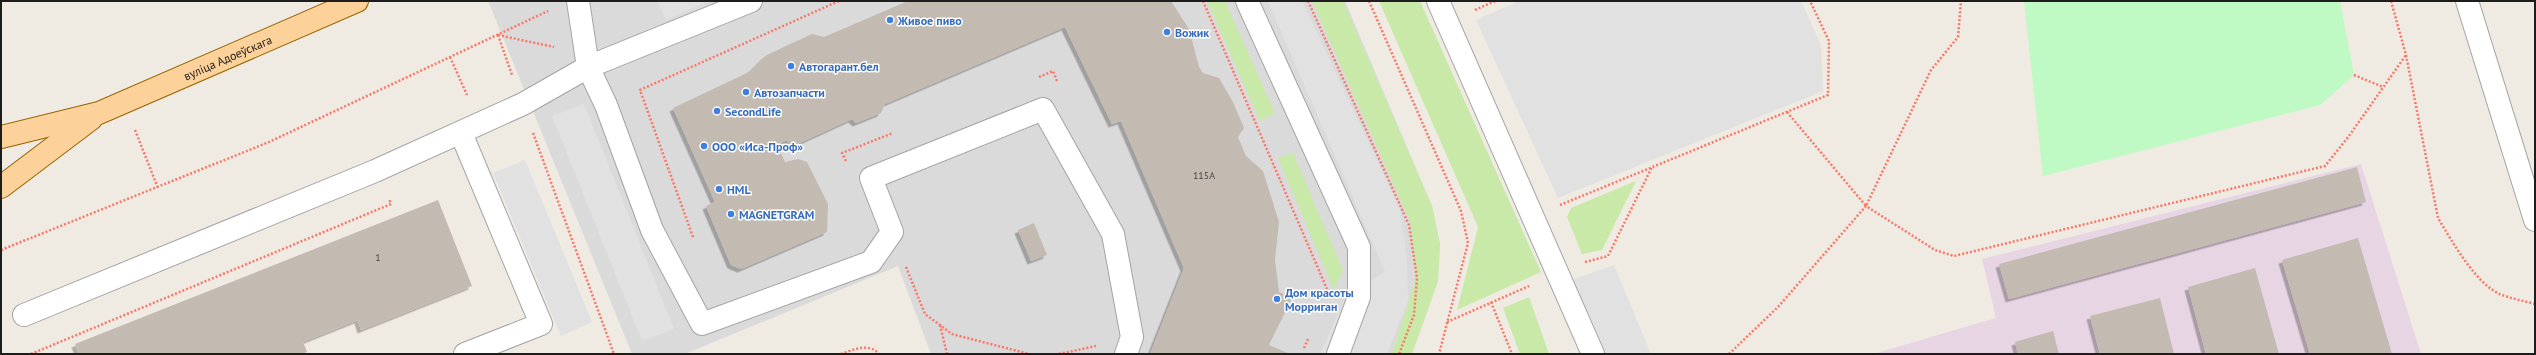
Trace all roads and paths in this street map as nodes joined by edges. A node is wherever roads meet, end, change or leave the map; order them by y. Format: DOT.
graph roads {
  1 [pos="357,1"];
  2 [pos="578,1"];
  3 [pos="751,1"];
  4 [pos="1203,1"];
  5 [pos="1246,1"];
  6 [pos="1308,1"];
  7 [pos="1370,1"];
  8 [pos="1438,1"];
  9 [pos="1810,1"];
  10 [pos="1962,1"];
  11 [pos="2391,1"];
  12 [pos="2467,1"];
  13 [pos="550,10"];
  14 [pos="498,35"];
  15 [pos="2406,55"];
  16 [pos="450,57"];
  17 [pos="587,60"];
  18 [pos="2354,75"];
  19 [pos="2383,87"];
  20 [pos="124,102"];
  21 [pos="523,104"];
  22 [pos="1787,112"];
  23 [pos="98,114"];
  24 [pos="470,129"];
  25 [pos="1,137"];
  26 [pos="1652,166"];
  27 [pos="375,171"];
  28 [pos="1,188"];
  29 [pos="158,188"];
  30 [pos="1866,206"];
  31 [pos="1556,208"];
  32 [pos="2535,220"];
  33 [pos="892,232"];
  34 [pos="1,250"];
  35 [pos="1556,272"];
  36 [pos="1328,294"];
  37 [pos="1491,302"];
  38 [pos="2535,304"];
  39 [pos="24,315"];
  40 [pos="1447,322"];
  41 [pos="940,325"];
  42 [pos="1310,334"];
  43 [pos="1304,348"];
  44 [pos="31,354"];
  45 [pos="465,354"];
  46 [pos="614,354"];
  47 [pos="840,354"];
  48 [pos="879,354"];
  49 [pos="948,354"];
  50 [pos="1028,354"];
  51 [pos="1126,354"];
  52 [pos="1338,354"];
  53 [pos="1399,354"];
  54 [pos="1439,354"];
  55 [pos="1512,354"];
  56 [pos="1593,354"];
  57 [pos="1730,354"];
  1 -- 20 [label="main road, вуліца Адоеўскага"];
  2 -- 17 [label="lane"];
  3 -- 17 [label="lane"];
  4 -- 36 [label="path"];
  5 -- 52 [label="lane"];
  6 -- 53 [label="path"];
  7 -- 40 [label="path"];
  8 -- 35 [label="lane"];
  9 -- 22 [label="path"];
  10 -- 30 [label="path"];
  11 -- 15 [label="path"];
  12 -- 32 [label="lane"];
  13 -- 14 [label="path"];
  14 -- 16 [label="path"];
  14 -- 17 [label="path"];
  14 -- 21 [label="path"];
  15 -- 19 [label="path"];
  15 -- 38 [label="path"];
  16 -- 24 [label="path"];
  16 -- 29 [label="path"];
  17 -- 21 [label="lane"];
  17 -- 33 [label="lane"];
  18 -- 19 [label="path"];
  19 -- 30 [label="path"];
  20 -- 23 [label="main road, вуліца Адоеўскага"];
  20 -- 29 [label="path"];
  21 -- 24 [label="lane"];
  21 -- 46 [label="path"];
  22 -- 26 [label="path"];
  22 -- 30 [label="path"];
  23 -- 25 [label="main road, вуліца Адоеўскага"];
  23 -- 28 [label="main road, вуліца Адоеўскага"];
  24 -- 27 [label="lane"];
  24 -- 45 [label="lane"];
  26 -- 31 [label="path"];
  26 -- 35 [label="path"];
  27 -- 39 [label="lane"];
  27 -- 44 [label="path"];
  29 -- 34 [label="path"];
  30 -- 57 [label="path"];
  33 -- 41 [label="path"];
  33 -- 51 [label="lane"];
  35 -- 37 [label="path"];
  35 -- 56 [label="lane"];
  37 -- 40 [label="path"];
  37 -- 55 [label="path"];
  40 -- 54 [label="path"];
  41 -- 49 [label="path"];
  41 -- 50 [label="path"];
  42 -- 43 [label="path"];
  47 -- 48 [label="path"];
}
